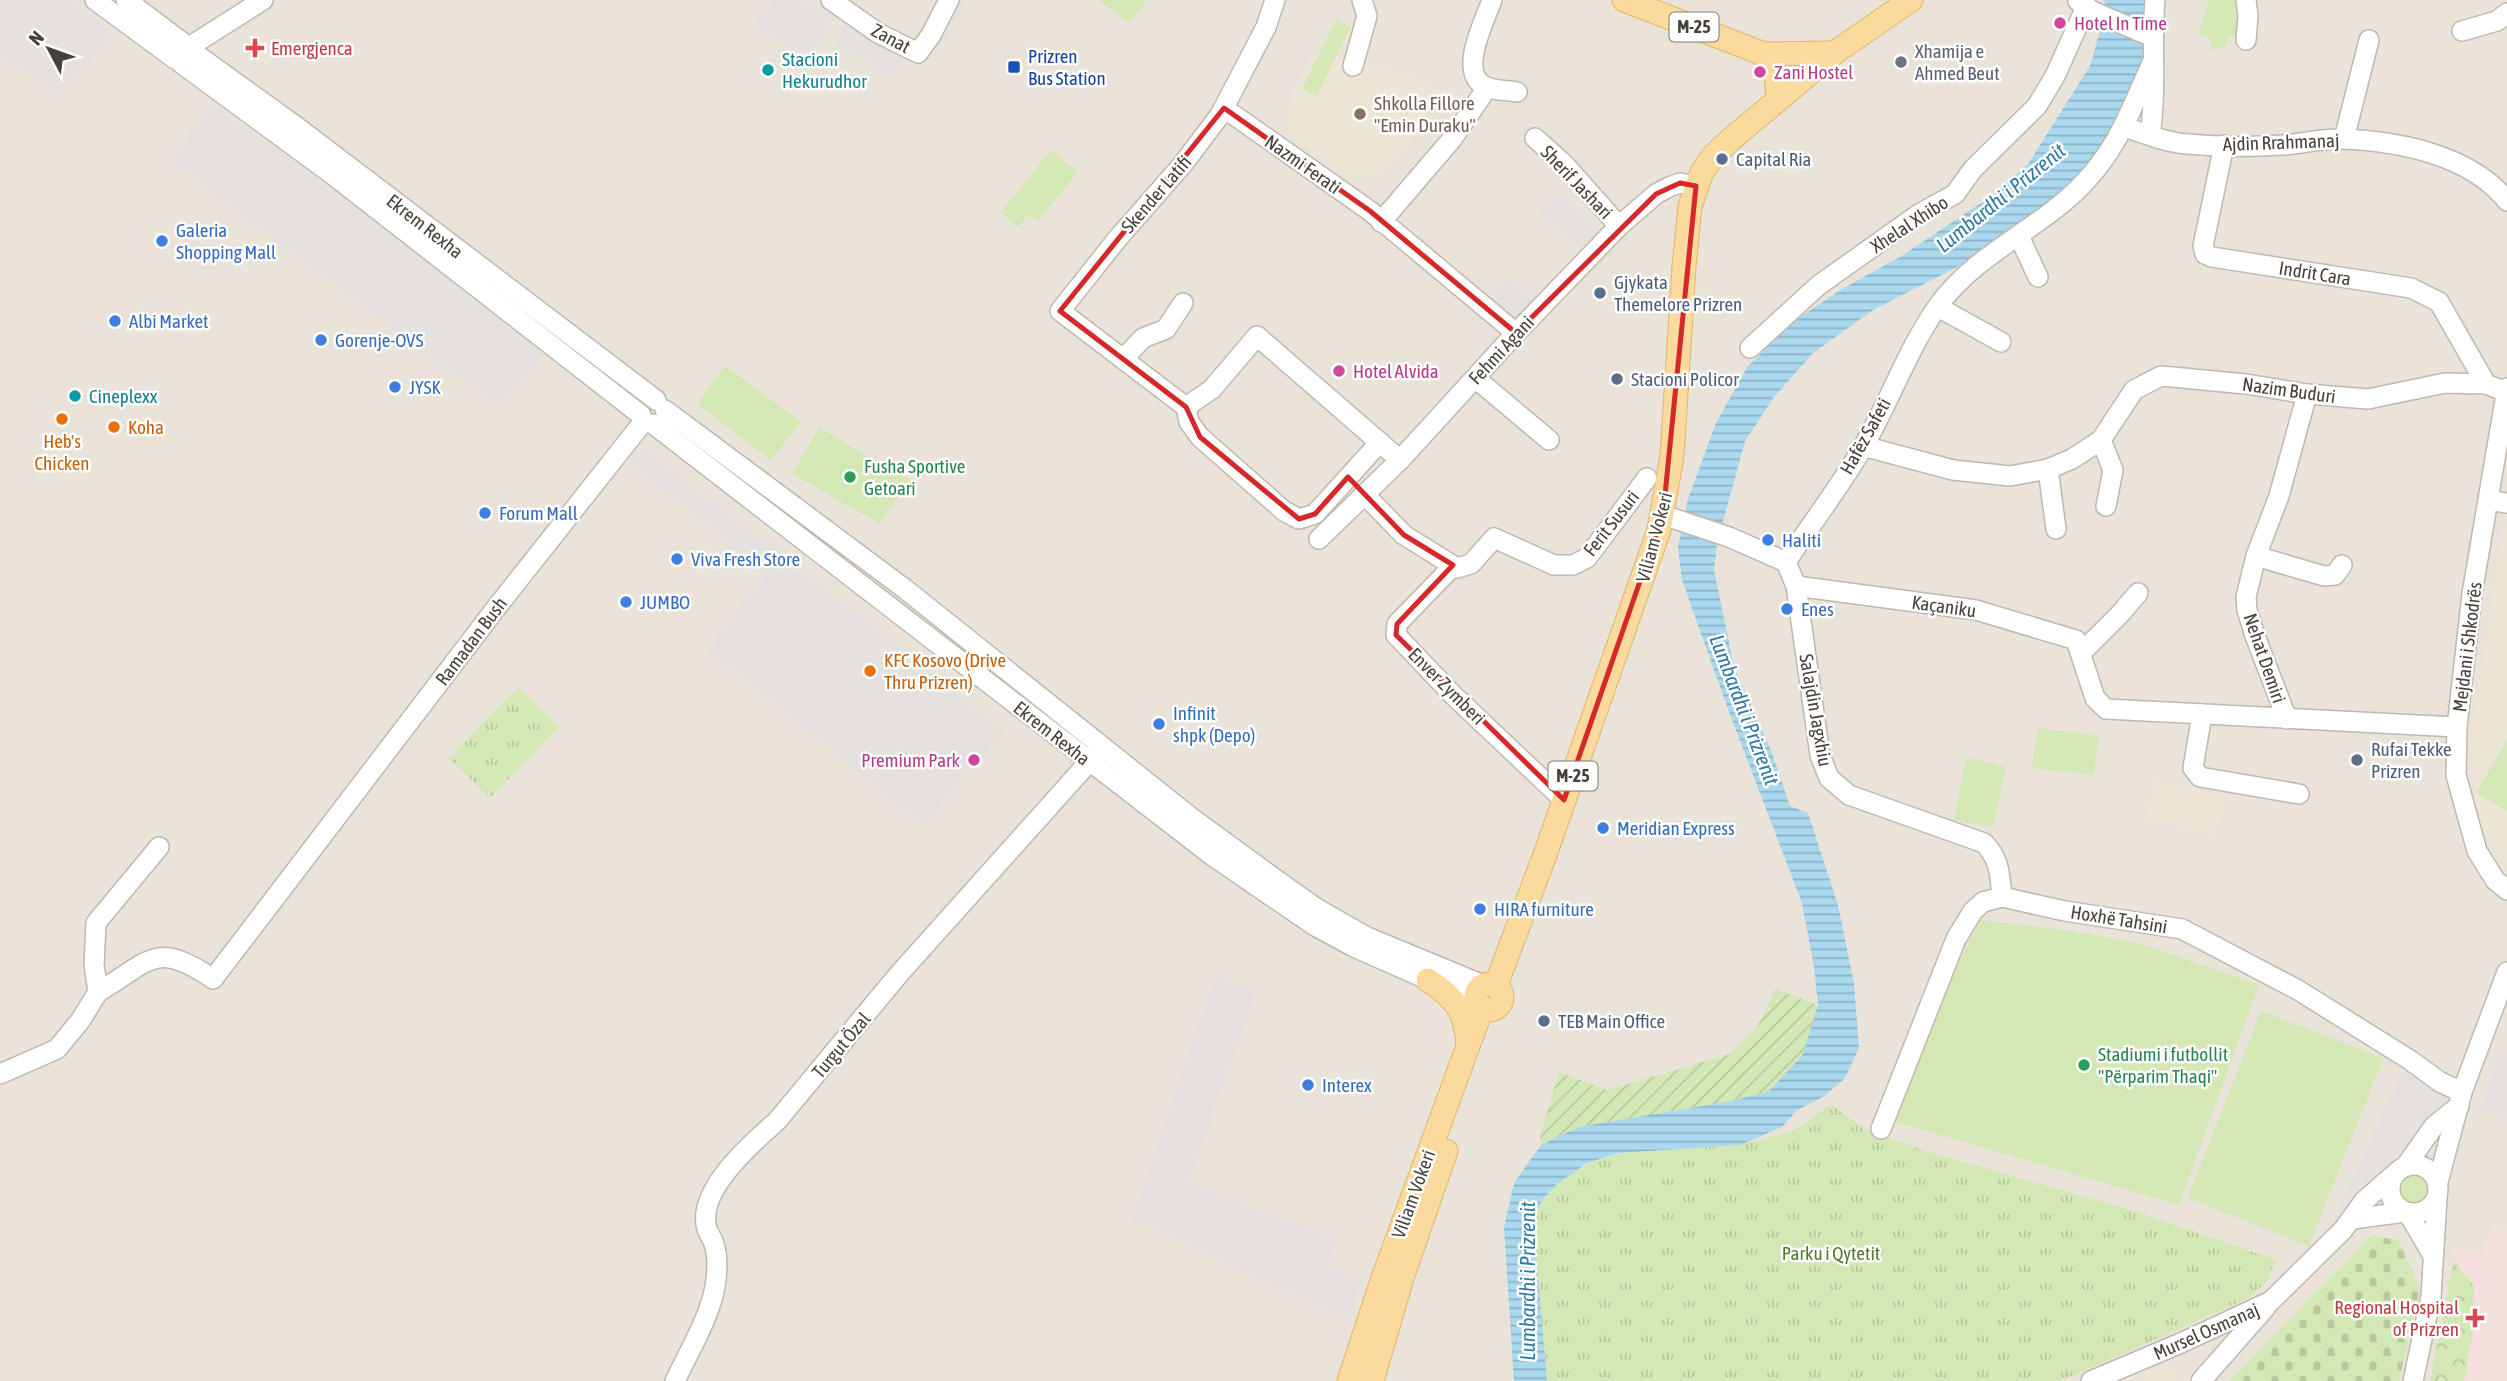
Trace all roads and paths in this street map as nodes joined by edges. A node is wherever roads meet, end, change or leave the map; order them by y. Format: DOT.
graph roads {
  1 [pos="95,0"];
  2 [pos="126,0"];
  3 [pos="263,0"];
  4 [pos="831,0"];
  5 [pos="949,0"];
  6 [pos="1275,0"];
  7 [pos="1362,0"];
  8 [pos="1492,0"];
  9 [pos="1624,0"];
  10 [pos="1911,0"];
  11 [pos="2155,0"];
  12 [pos="2246,0"];
  13 [pos="2086,6"];
  14 [pos="1671,8"];
  15 [pos="2507,13"];
  16 [pos="2462,32"];
  17 [pos="2148,35"];
  18 [pos="2246,40"];
  19 [pos="2369,40"];
  20 [pos="185,53"];
  21 [pos="1834,53"];
  22 [pos="1765,54"];
  23 [pos="2152,63"];
  24 [pos="1353,66"];
  25 [pos="1487,88"];
  26 [pos="1517,92"];
  27 [pos="1778,99"];
  28 [pos="1224,108"];
  29 [pos="2125,127"];
  30 [pos="2150,135"];
  31 [pos="1535,138"];
  32 [pos="2344,139"];
  33 [pos="2224,145"];
  34 [pos="1696,186"];
  35 [pos="2507,201"];
  36 [pos="1381,222"];
  37 [pos="1619,226"];
  38 [pos="2019,236"];
  39 [pos="2038,277"];
  40 [pos="1183,303"];
  41 [pos="1938,307"];
  42 [pos="1516,333"];
  43 [pos="2001,342"];
  44 [pos="1750,348"];
  45 [pos="1123,359"];
  46 [pos="1475,378"];
  47 [pos="2486,384"];
  48 [pos="2506,390"];
  49 [pos="2307,394"];
  50 [pos="1186,407"];
  51 [pos="652,414"];
  52 [pos="2503,430"];
  53 [pos="1549,440"];
  54 [pos="2102,440"];
  55 [pos="1380,442"];
  56 [pos="1864,446"];
  57 [pos="1400,460"];
  58 [pos="2048,469"];
  59 [pos="1647,478"];
  60 [pos="1364,494"];
  61 [pos="2498,502"];
  62 [pos="2106,506"];
  63 [pos="1670,517"];
  64 [pos="2056,529"];
  65 [pos="1319,539"];
  66 [pos="2256,556"];
  67 [pos="1786,562"];
  68 [pos="2342,565"];
  69 [pos="1453,566"];
  70 [pos="1796,586"];
  71 [pos="2138,593"];
  72 [pos="2081,653"];
  73 [pos="2202,714"];
  74 [pos="2287,719"];
  75 [pos="2457,727"];
  76 [pos="1095,754"];
  77 [pos="2300,793"];
  78 [pos="1564,800"];
  79 [pos="159,847"];
  80 [pos="2507,890"];
  81 [pos="2002,897"];
  82 [pos="2507,972"];
  83 [pos="1428,980"];
  84 [pos="98,992"];
  85 [pos="1486,998"];
  86 [pos="1468,1046"];
  87 [pos="0,1074"];
  88 [pos="2460,1099"];
  89 [pos="1881,1129"];
  90 [pos="2400,1170"];
  91 [pos="2437,1190"];
  92 [pos="2406,1212"];
  93 [pos="2352,1219"];
  94 [pos="2432,1261"];
  95 [pos="2271,1301"];
  96 [pos="675,1381"];
  97 [pos="1349,1381"];
  98 [pos="1372,1381"];
  99 [pos="2091,1381"];
  100 [pos="2202,1381"];
  101 [pos="2413,1381"];
  1 -- 20 [label="street, Ekrem Rexha"];
  2 -- 20 [label="street, Ekrem Rexha"];
  3 -- 20 [label="street"];
  4 -- 5 [label="street, Zanat"];
  6 -- 28 [label="street, Skender Latifi"];
  7 -- 24 [label="street"];
  8 -- 25 [label="street"];
  9 -- 14 [label="main road, M-25"];
  10 -- 21 [label="main road, Viliam Vokeri"];
  11 -- 17 [label="street"];
  12 -- 18 [label="street"];
  13 -- 17 [label="street"];
  13 -- 44 [label="street, Xhelal Xhibo"];
  14 -- 22 [label="main road, M-25"];
  15 -- 16 [label="street"];
  17 -- 23 [label="street"];
  19 -- 32 [label="street"];
  20 -- 51 [label="street, Ekrem Rexha"];
  21 -- 22 [label="main road"];
  21 -- 27 [label="main road, Viliam Vokeri"];
  22 -- 27 [label="main road"];
  23 -- 29 [label="street, Hafëz Safeti"];
  23 -- 30 [label="street"];
  25 -- 26 [label="street"];
  25 -- 36 [label="street"];
  27 -- 34 [label="main road, Viliam Vokeri / M-25"];
  28 -- 36 [label="street, Nazmi Ferati"];
  28 -- 45 [label="street, Skender Latifi"];
  29 -- 30 [label="street, Ajdin Rrahmanaj"];
  29 -- 38 [label="street, Hafëz Safeti"];
  30 -- 33 [label="street, Ajdin Rrahmanaj"];
  31 -- 37 [label="street, Sherif Jashari"];
  32 -- 33 [label="street, Ajdin Rrahmanaj"];
  32 -- 35 [label="street, Ajdin Rrahmanaj"];
  33 -- 47 [label="street, Indrit Cara"];
  34 -- 37 [label="street, Fehmi Agani"];
  34 -- 63 [label="main road, Viliam Vokeri / M-25"];
  36 -- 42 [label="street, Nazmi Ferati"];
  37 -- 42 [label="street, Fehmi Agani"];
  38 -- 39 [label="street"];
  38 -- 41 [label="street, Hafëz Safeti"];
  40 -- 45 [label="street"];
  41 -- 43 [label="street"];
  41 -- 56 [label="street, Hafëz Safeti"];
  42 -- 46 [label="street, Fehmi Agani"];
  45 -- 50 [label="street, Skender Latifi"];
  46 -- 53 [label="street"];
  46 -- 57 [label="street, Fehmi Agani"];
  47 -- 48 [label="street, Nazim Buduri"];
  47 -- 49 [label="street, Nazim Buduri"];
  48 -- 52 [label="street, Mejdani i Shkodrës"];
  49 -- 54 [label="street, Nazim Buduri"];
  49 -- 66 [label="street, Nehat Demiri"];
  50 -- 55 [label="street"];
  50 -- 55 [label="street"];
  51 -- 76 [label="street, Ekrem Rexha"];
  51 -- 84 [label="street, Ramadan Bush"];
  52 -- 61 [label="street, Mejdani i Shkodrës"];
  54 -- 58 [label="street, Nazim Buduri"];
  54 -- 62 [label="street"];
  55 -- 57 [label="street"];
  56 -- 58 [label="street, Nazim Buduri"];
  56 -- 67 [label="street, Hafëz Safeti"];
  57 -- 60 [label="street, Fehmi Agani"];
  58 -- 64 [label="street"];
  59 -- 69 [label="street, Ferit Susuri"];
  60 -- 65 [label="street, Fehmi Agani"];
  60 -- 69 [label="street"];
  61 -- 75 [label="street, Mejdani i Shkodrës"];
  63 -- 67 [label="street"];
  63 -- 78 [label="main road, Viliam Vokeri / M-25"];
  66 -- 68 [label="street"];
  66 -- 74 [label="street, Nehat Demiri"];
  67 -- 70 [label="street, Salajdin Jagxhiu"];
  69 -- 78 [label="street, Enver Zymberi"];
  70 -- 72 [label="street, Kaçaniku"];
  70 -- 81 [label="street, Salajdin Jagxhiu"];
  71 -- 72 [label="street"];
  72 -- 73 [label="street"];
  73 -- 74 [label="street"];
  73 -- 77 [label="street"];
  74 -- 75 [label="street"];
  75 -- 80 [label="street, Mejdani i Shkodrës"];
  76 -- 83 [label="street, Ekrem Rexha"];
  76 -- 85 [label="street, Ekrem Rexha"];
  76 -- 96 [label="street, Turgut Özal"];
  78 -- 85 [label="main road, Viliam Vokeri / M-25"];
  79 -- 84 [label="street"];
  81 -- 88 [label="street, Hoxhë Tahsini"];
  81 -- 89 [label="street"];
  82 -- 88 [label="street, Mursel Osmanaj"];
  83 -- 85 [label="street, Ekrem Rexha"];
  83 -- 86 [label="main road"];
  84 -- 87 [label="street"];
  85 -- 86 [label="main road, Viliam Vokeri / M-25"];
  85 -- 98 [label="main road, Viliam Vokeri / M-25"];
  86 -- 97 [label="main road, Viliam Vokeri / M-25"];
  88 -- 90 [label="street, Mursel Osmanaj"];
  88 -- 91 [label="street"];
  90 -- 91 [label="street"];
  90 -- 92 [label="street"];
  90 -- 93 [label="street, Mursel Osmanaj"];
  91 -- 92 [label="street"];
  91 -- 94 [label="street"];
  92 -- 93 [label="street"];
  92 -- 94 [label="street"];
  93 -- 95 [label="street, Mursel Osmanaj"];
  94 -- 101 [label="street"];
  95 -- 99 [label="street, Mursel Osmanaj"];
  95 -- 100 [label="street"];
}
